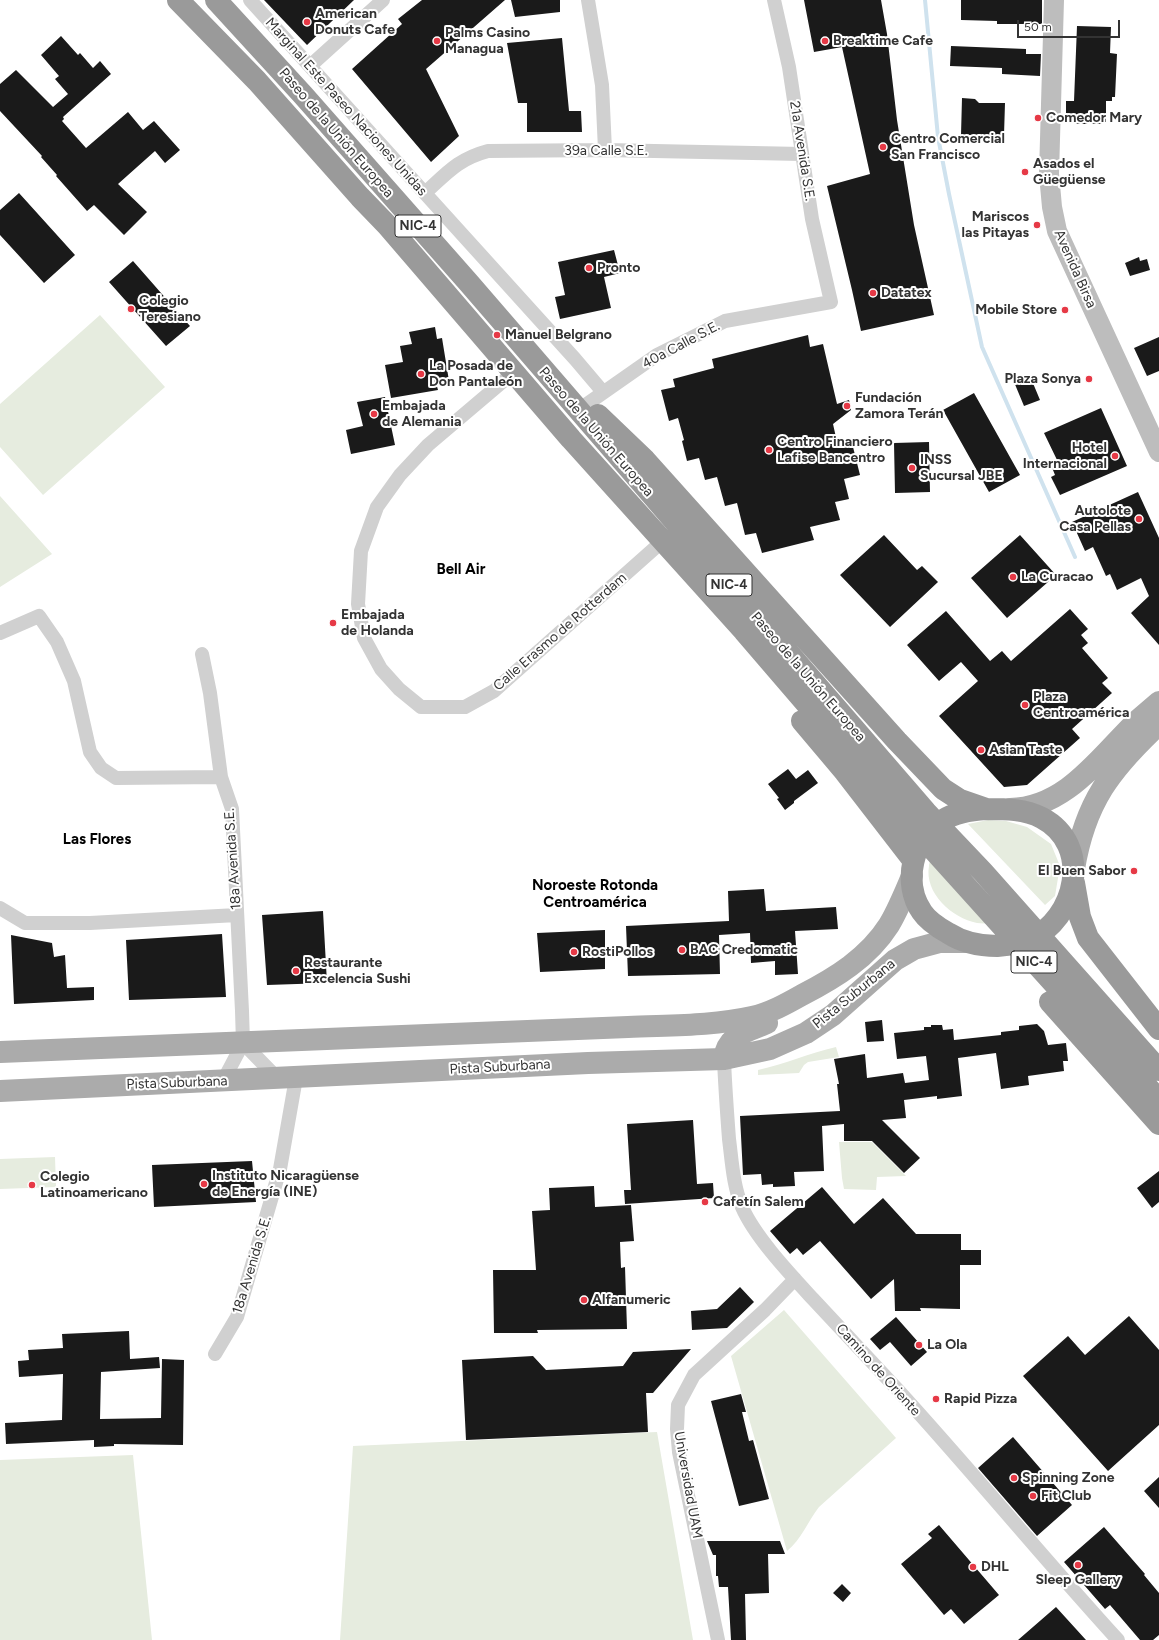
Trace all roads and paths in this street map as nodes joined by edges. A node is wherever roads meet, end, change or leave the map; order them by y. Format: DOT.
graph roads {
  1 [pos="178,0"];
  2 [pos="216,0"];
  3 [pos="250,0"];
  4 [pos="383,0"];
  5 [pos="588,0"];
  6 [pos="774,0"];
  7 [pos="1054,0"];
  8 [pos="310,66"];
  9 [pos="605,150"];
  10 [pos="802,154"];
  11 [pos="425,193"];
  12 [pos="831,302"];
  13 [pos="532,358"];
  14 [pos="514,372"];
  15 [pos="595,398"];
  16 [pos="571,439"];
  17 [pos="1159,452"];
  18 [pos="656,547"];
  19 [pos="0,633"];
  20 [pos="202,654"];
  21 [pos="1159,702"];
  22 [pos="1159,724"];
  23 [pos="221,777"];
  24 [pos="995,809"];
  25 [pos="918,818"];
  26 [pos="914,862"];
  27 [pos="1074,874"];
  28 [pos="0,908"];
  29 [pos="237,915"];
  30 [pos="966,942"];
  31 [pos="999,945"];
  32 [pos="838,976"];
  33 [pos="1159,1029"];
  34 [pos="243,1044"];
  35 [pos="0,1052"];
  36 [pos="724,1059"];
  37 [pos="1159,1070"];
  38 [pos="287,1078"];
  39 [pos="223,1081"];
  40 [pos="0,1091"];
  41 [pos="1159,1100"];
  42 [pos="1159,1124"];
  43 [pos="795,1279"];
  44 [pos="215,1354"];
  45 [pos="718,1640"];
  46 [pos="1118,1640"];
  1 -- 14 [label="highway, Paseo de la Unión Europea / NIC-4"];
  2 -- 13 [label="highway, Paseo de la Unión Europea / NIC-4"];
  3 -- 8 [label="street, Marginal Este Paseo Naciones Unidas"];
  4 -- 8 [label="street"];
  5 -- 9 [label="street"];
  6 -- 10 [label="street, 21a Avenida S.E."];
  7 -- 17 [label="street, Avenida Birsa"];
  8 -- 11 [label="street, Marginal Este Paseo Naciones Unidas"];
  9 -- 10 [label="street, 39a Calle S.E."];
  9 -- 11 [label="street, 39a Calle S.E."];
  10 -- 12 [label="street, 21a Avenida S.E."];
  11 -- 15 [label="street, Marginal Este Paseo Naciones Unidas"];
  12 -- 15 [label="street, 40a Calle S.E."];
  13 -- 15 [label="highway"];
  13 -- 25 [label="highway, Paseo de la Unión Europea / NIC-4"];
  14 -- 16 [label="highway, Paseo de la Unión Europea / NIC-4"];
  14 -- 18 [label="street, Calle Erasmo de Rotterdam"];
  15 -- 24 [label="highway"];
  16 -- 18 [label="highway, Paseo de la Unión Europea"];
  16 -- 25 [label="highway, Paseo de la Unión Europea / NIC-4"];
  18 -- 26 [label="highway, Paseo de la Unión Europea"];
  19 -- 23 [label="street"];
  20 -- 23 [label="street, 18a Avenida S.E."];
  21 -- 24 [label="main road"];
  22 -- 27 [label="main road"];
  23 -- 29 [label="street, 18a Avenida S.E."];
  24 -- 26 [label="highway"];
  24 -- 27 [label="highway"];
  25 -- 37 [label="highway, NIC-4"];
  25 -- 41 [label="highway, NIC-4"];
  26 -- 30 [label="highway"];
  26 -- 32 [label="main road, Pista Suburbana"];
  27 -- 31 [label="highway"];
  27 -- 33 [label="highway"];
  28 -- 29 [label="street"];
  29 -- 34 [label="street, 18a Avenida S.E."];
  30 -- 31 [label="highway"];
  30 -- 36 [label="main road, Pista Suburbana"];
  31 -- 42 [label="highway"];
  32 -- 34 [label="main road, Pista Suburbana"];
  32 -- 36 [label="main road"];
  34 -- 35 [label="main road, Pista Suburbana"];
  34 -- 38 [label="street"];
  34 -- 39 [label="street"];
  36 -- 38 [label="main road, Pista Suburbana"];
  36 -- 43 [label="street, Camino de Oriente"];
  38 -- 39 [label="main road, Pista Suburbana"];
  38 -- 44 [label="street, 18a Avenida S.E."];
  39 -- 40 [label="main road, Pista Suburbana"];
  43 -- 45 [label="street, Universidad UAM"];
  43 -- 46 [label="street, Camino de Oriente"];
}
